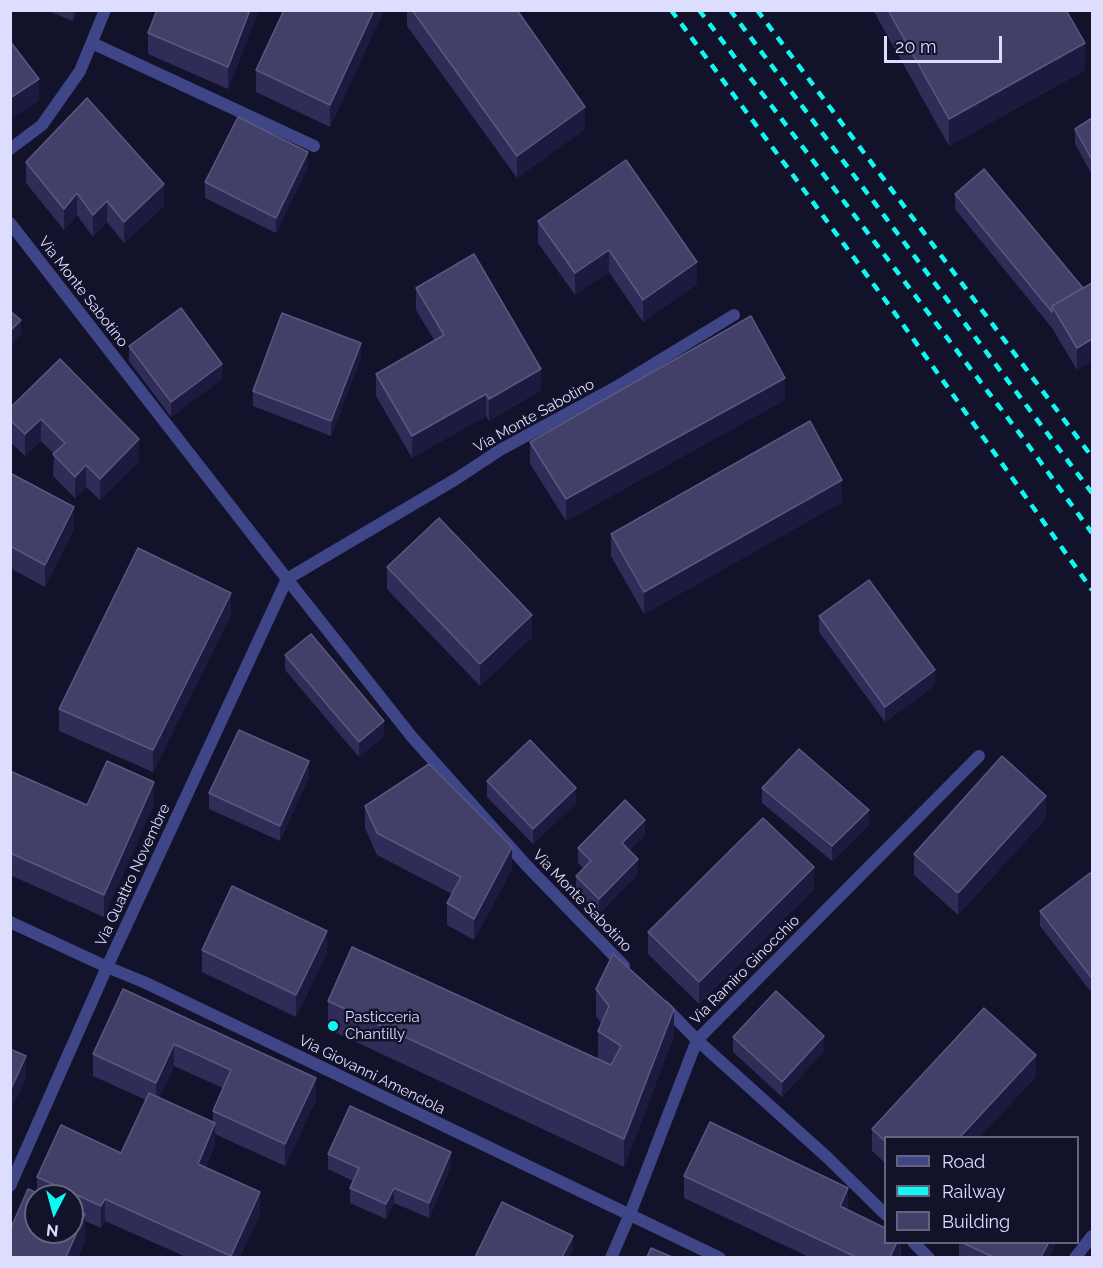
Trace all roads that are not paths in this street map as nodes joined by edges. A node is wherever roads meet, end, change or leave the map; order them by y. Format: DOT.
graph roads {
  1 [pos="105,10"];
  2 [pos="92,43"];
  3 [pos="314,146"];
  4 [pos="10,149"];
  5 [pos="10,223"];
  6 [pos="734,315"];
  7 [pos="287,579"];
  8 [pos="979,756"];
  9 [pos="10,922"];
  10 [pos="107,967"];
  11 [pos="632,974"];
  12 [pos="656,999"];
  13 [pos="697,1040"];
  14 [pos="10,1186"];
  15 [pos="630,1214"];
  16 [pos="884,1214"];
  17 [pos="1092,1236"];
  18 [pos="915,1244"];
  19 [pos="611,1257"];
  20 [pos="720,1257"];
  21 [pos="928,1257"];
  22 [pos="1075,1257"];
  1 -- 2 [label="street"];
  2 -- 3 [label="street"];
  2 -- 4 [label="street"];
  5 -- 7 [label="street, Via Monte Sabotino"];
  6 -- 7 [label="street, Via Monte Sabotino"];
  7 -- 10 [label="street, Via Quattro Novembre"];
  7 -- 11 [label="street, Via Monte Sabotino"];
  8 -- 13 [label="street, Via Ramiro Ginocchio"];
  9 -- 10 [label="street, Via Giovanni Amendola"];
  10 -- 14 [label="street, Via Quattro Novembre"];
  10 -- 15 [label="street, Via Giovanni Amendola"];
  12 -- 13 [label="street"];
  13 -- 15 [label="street, Via Ramiro Ginocchio"];
  13 -- 16 [label="street"];
  15 -- 19 [label="street, Via Ramiro Ginocchio"];
  15 -- 20 [label="street, Via Giovanni Amendola"];
  17 -- 22 [label="street"];
  18 -- 21 [label="street"];
}
